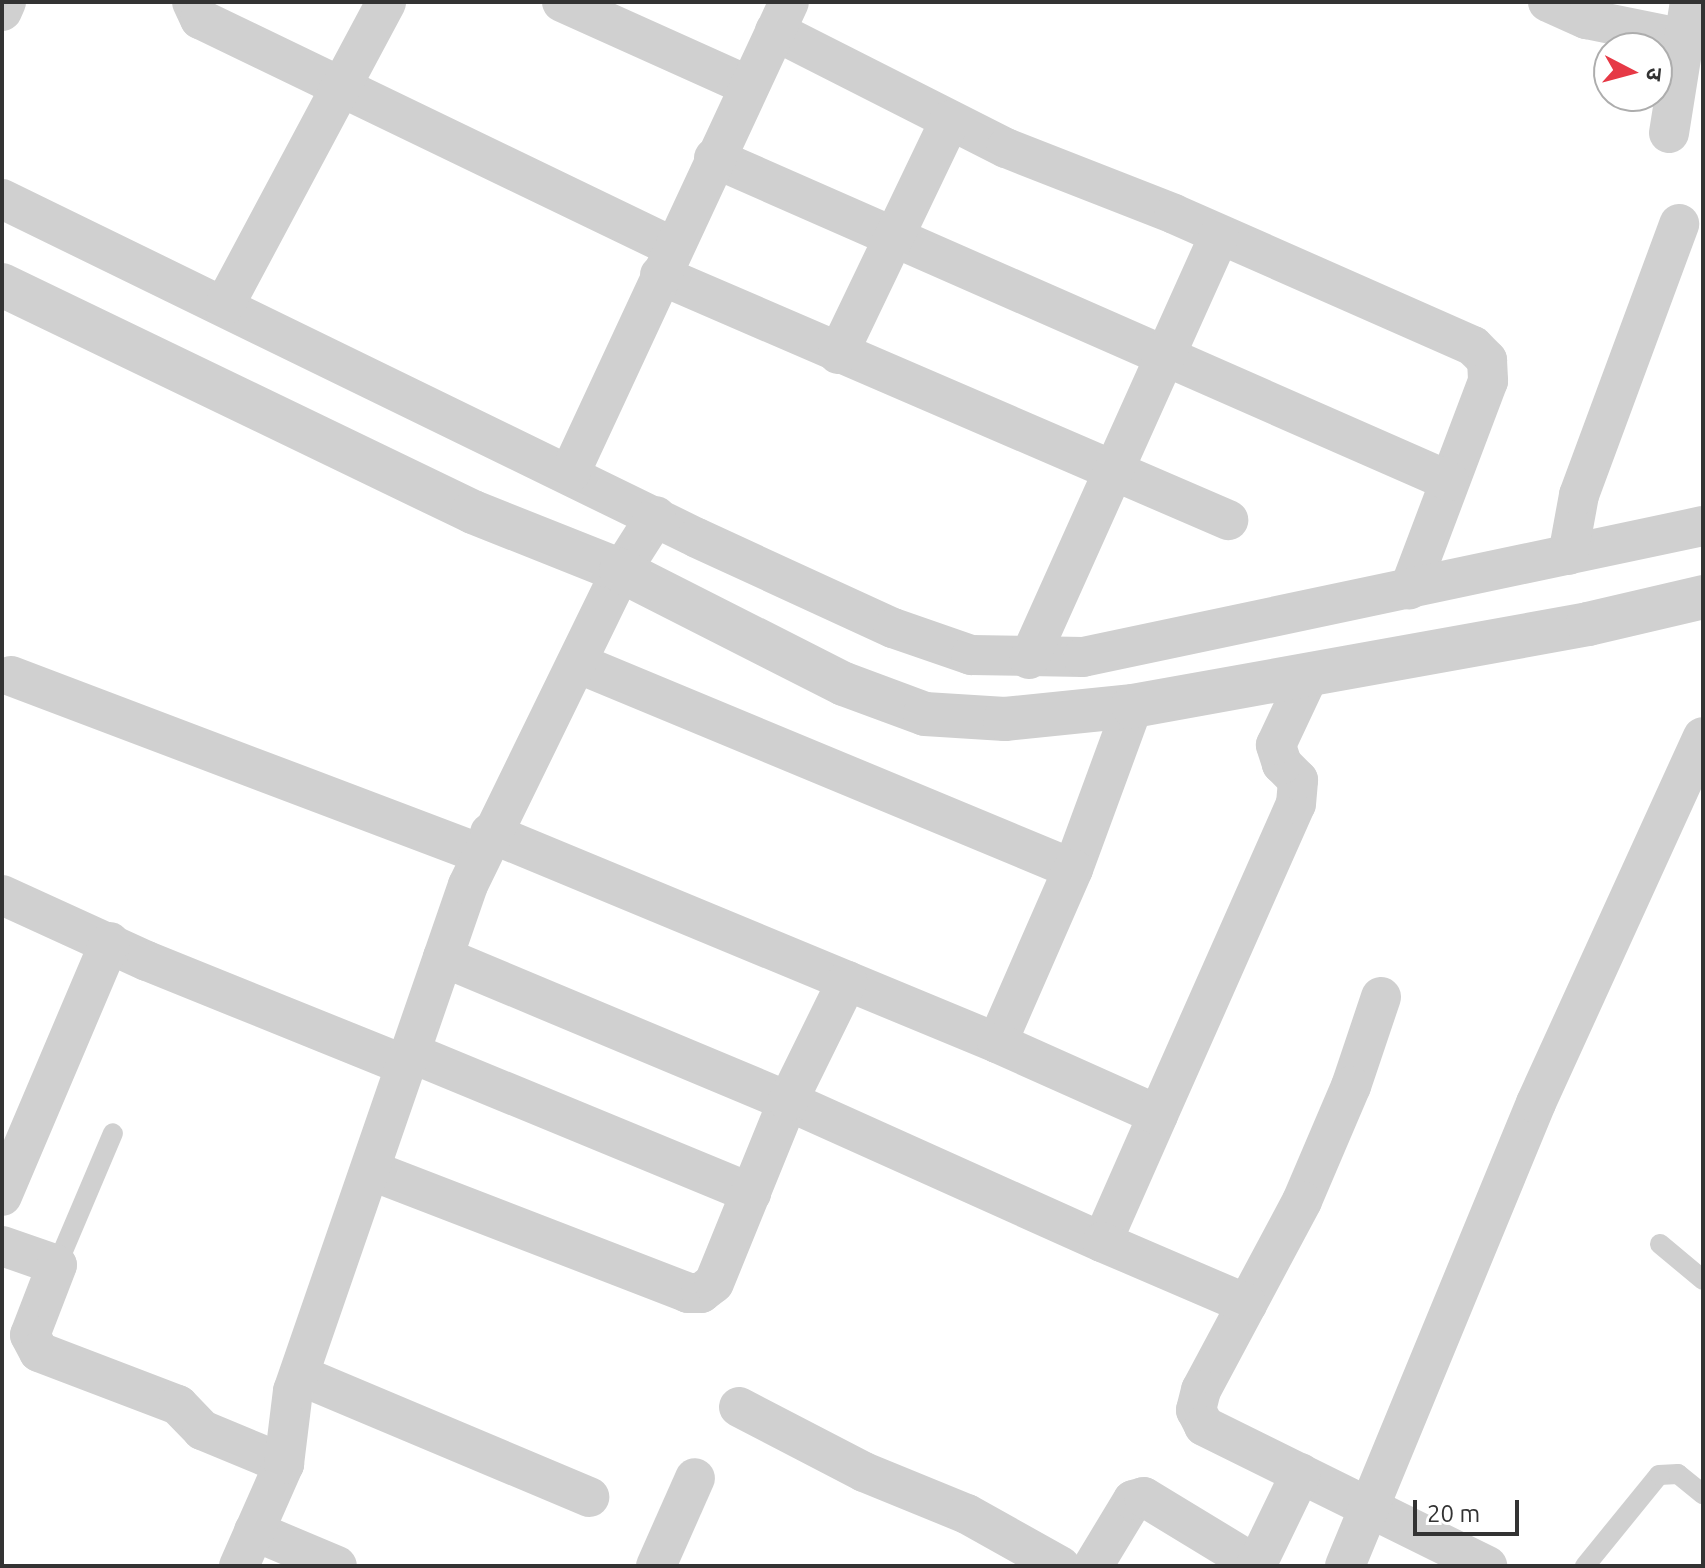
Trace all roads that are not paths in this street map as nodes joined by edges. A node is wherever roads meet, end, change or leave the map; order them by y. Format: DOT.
graph roads {
  1 [pos="6,2"];
  2 [pos="192,2"];
  3 [pos="386,2"];
  4 [pos="562,2"];
  5 [pos="1548,2"];
  6 [pos="2,11"];
  7 [pos="782,16"];
  8 [pos="1687,20"];
  9 [pos="747,85"];
  10 [pos="342,87"];
  11 [pos="950,120"];
  12 [pos="1669,133"];
  13 [pos="714,158"];
  14 [pos="2,199"];
  15 [pos="1679,224"];
  16 [pos="892,234"];
  17 [pos="1219,236"];
  18 [pos="666,261"];
  19 [pos="2,285"];
  20 [pos="224,306"];
  21 [pos="838,354"];
  22 [pos="1168,355"];
  23 [pos="1117,472"];
  24 [pos="570,473"];
  25 [pos="1449,481"];
  26 [pos="1228,520"];
  27 [pos="1703,526"];
  28 [pos="640,542"];
  29 [pos="1568,555"];
  30 [pos="1409,590"];
  31 [pos="1703,597"];
  32 [pos="1029,659"];
  33 [pos="577,663"];
  34 [pos="1309,675"];
  35 [pos="11,676"];
  36 [pos="1133,706"];
  37 [pos="1703,737"];
  38 [pos="486,844"];
  39 [pos="1073,869"];
  40 [pos="2,895"];
  41 [pos="110,942"];
  42 [pos="443,957"];
  43 [pos="847,981"];
  44 [pos="1381,997"];
  45 [pos="997,1043"];
  46 [pos="409,1059"];
  47 [pos="788,1101"];
  48 [pos="1158,1115"];
  49 [pos="113,1133"];
  50 [pos="370,1170"];
  51 [pos="751,1193"];
  52 [pos="2,1196"];
  53 [pos="1102,1242"];
  54 [pos="1660,1244"];
  55 [pos="2,1246"];
  56 [pos="57,1265"];
  57 [pos="1703,1280"];
  58 [pos="1247,1304"];
  59 [pos="299,1375"];
  60 [pos="739,1407"];
  61 [pos="284,1464"];
  62 [pos="1301,1473"];
  63 [pos="695,1478"];
  64 [pos="1703,1494"];
  65 [pos="589,1497"];
  66 [pos="1369,1508"];
  67 [pos="246,1548"];
  68 [pos="669,1562"];
  69 [pos="337,1566"];
  70 [pos="1060,1566"];
  71 [pos="1093,1566"];
  72 [pos="1256,1566"];
  73 [pos="1345,1566"];
  74 [pos="1487,1566"];
  75 [pos="1585,1566"];
  1 -- 6 [label="street"];
  2 -- 10 [label="street"];
  3 -- 10 [label="street"];
  4 -- 9 [label="street"];
  5 -- 8 [label="street"];
  7 -- 9 [label="street"];
  7 -- 11 [label="street"];
  8 -- 12 [label="street"];
  9 -- 13 [label="street"];
  10 -- 18 [label="street"];
  10 -- 20 [label="street"];
  11 -- 16 [label="street"];
  11 -- 17 [label="street"];
  13 -- 16 [label="street"];
  13 -- 18 [label="street"];
  14 -- 20 [label="street"];
  15 -- 29 [label="street"];
  16 -- 21 [label="street"];
  16 -- 22 [label="street"];
  17 -- 22 [label="street"];
  17 -- 25 [label="street"];
  18 -- 21 [label="street"];
  18 -- 24 [label="street"];
  19 -- 28 [label="street"];
  20 -- 24 [label="street"];
  21 -- 23 [label="street"];
  22 -- 23 [label="street"];
  22 -- 25 [label="street"];
  23 -- 26 [label="street"];
  23 -- 32 [label="street"];
  24 -- 28 [label="street"];
  25 -- 30 [label="street"];
  27 -- 29 [label="street"];
  28 -- 32 [label="street"];
  28 -- 33 [label="street"];
  28 -- 36 [label="street"];
  29 -- 30 [label="street"];
  30 -- 32 [label="street"];
  31 -- 34 [label="street"];
  33 -- 38 [label="street"];
  33 -- 39 [label="street"];
  34 -- 36 [label="street"];
  34 -- 48 [label="street"];
  35 -- 38 [label="street"];
  36 -- 39 [label="street"];
  37 -- 66 [label="street"];
  38 -- 42 [label="street"];
  38 -- 43 [label="street"];
  39 -- 45 [label="street"];
  40 -- 41 [label="street"];
  41 -- 46 [label="street"];
  41 -- 52 [label="street"];
  42 -- 46 [label="street"];
  42 -- 47 [label="street"];
  43 -- 45 [label="street"];
  43 -- 47 [label="street"];
  44 -- 58 [label="street"];
  45 -- 48 [label="street"];
  46 -- 50 [label="street"];
  46 -- 51 [label="street"];
  47 -- 51 [label="street"];
  47 -- 53 [label="street"];
  48 -- 53 [label="street"];
  49 -- 56 [label="lane"];
  50 -- 51 [label="street"];
  50 -- 59 [label="street"];
  53 -- 58 [label="street"];
  54 -- 57 [label="lane"];
  55 -- 56 [label="street"];
  56 -- 61 [label="street"];
  58 -- 62 [label="street"];
  59 -- 61 [label="street"];
  59 -- 65 [label="street"];
  60 -- 70 [label="street"];
  61 -- 67 [label="street"];
  62 -- 66 [label="street"];
  62 -- 72 [label="street"];
  63 -- 68 [label="street"];
  64 -- 75 [label="lane"];
  66 -- 73 [label="street"];
  66 -- 74 [label="street"];
  67 -- 69 [label="street"];
  71 -- 72 [label="street"];
}
